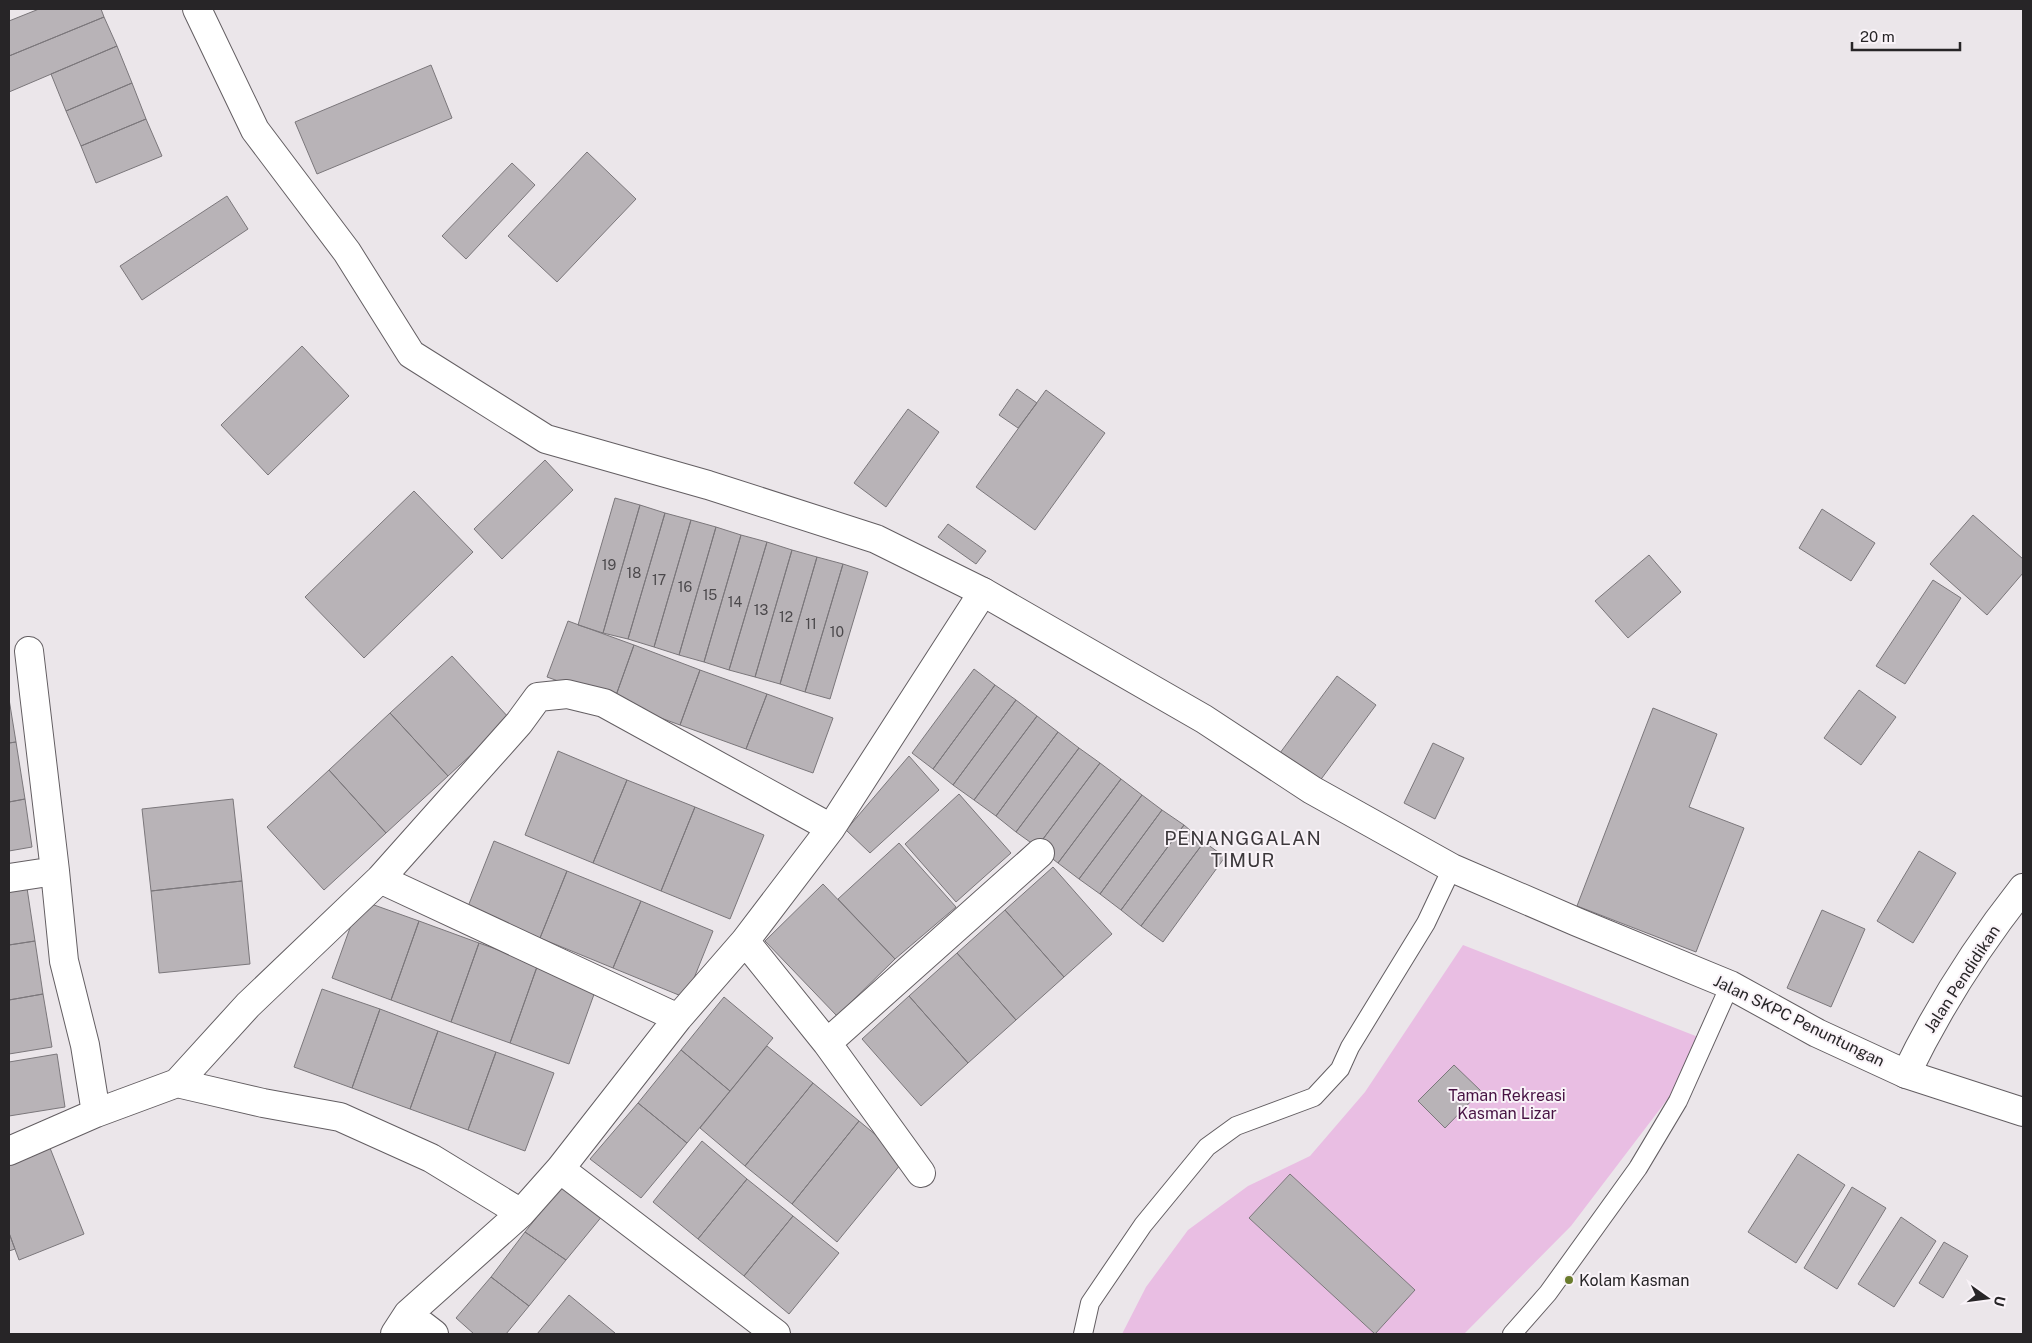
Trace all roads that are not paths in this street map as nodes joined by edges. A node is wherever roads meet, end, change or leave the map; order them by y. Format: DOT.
graph roads {
  1 [pos="197,9"];
  2 [pos="983,592"];
  3 [pos="28,651"];
  4 [pos="831,828"];
  5 [pos="1040,852"];
  6 [pos="1452,868"];
  7 [pos="55,871"];
  8 [pos="9,878"];
  9 [pos="380,879"];
  10 [pos="2023,888"];
  11 [pos="744,941"];
  12 [pos="1730,985"];
  13 [pos="678,1018"];
  14 [pos="827,1043"];
  15 [pos="1906,1074"];
  16 [pos="178,1083"];
  17 [pos="2023,1112"];
  18 [pos="96,1113"];
  19 [pos="9,1151"];
  20 [pos="560,1169"];
  21 [pos="921,1173"];
  22 [pos="521,1213"];
  23 [pos="401,1324"];
  24 [pos="434,1334"];
  25 [pos="776,1334"];
  26 [pos="1083,1334"];
  27 [pos="1512,1334"];
  1 -- 2 [label="street, Jalan SKPC Penuntungan"];
  2 -- 4 [label="street"];
  2 -- 6 [label="street, Jalan SKPC Penuntungan"];
  3 -- 7 [label="street"];
  4 -- 9 [label="street"];
  4 -- 11 [label="street"];
  5 -- 14 [label="street"];
  6 -- 12 [label="street, Jalan SKPC Penuntungan"];
  6 -- 26 [label="lane"];
  7 -- 8 [label="street"];
  7 -- 18 [label="street"];
  9 -- 13 [label="street"];
  9 -- 16 [label="street"];
  10 -- 15 [label="street, Jalan Pendidikan"];
  11 -- 13 [label="street"];
  11 -- 14 [label="street"];
  12 -- 15 [label="street, Jalan SKPC Penuntungan"];
  12 -- 27 [label="lane"];
  13 -- 20 [label="street"];
  14 -- 21 [label="street"];
  15 -- 17 [label="street, Jalan SKPC Penuntungan"];
  16 -- 18 [label="street"];
  16 -- 22 [label="street"];
  18 -- 19 [label="street"];
  20 -- 22 [label="street"];
  20 -- 25 [label="street"];
  22 -- 23 [label="street"];
  23 -- 24 [label="street"];
}
